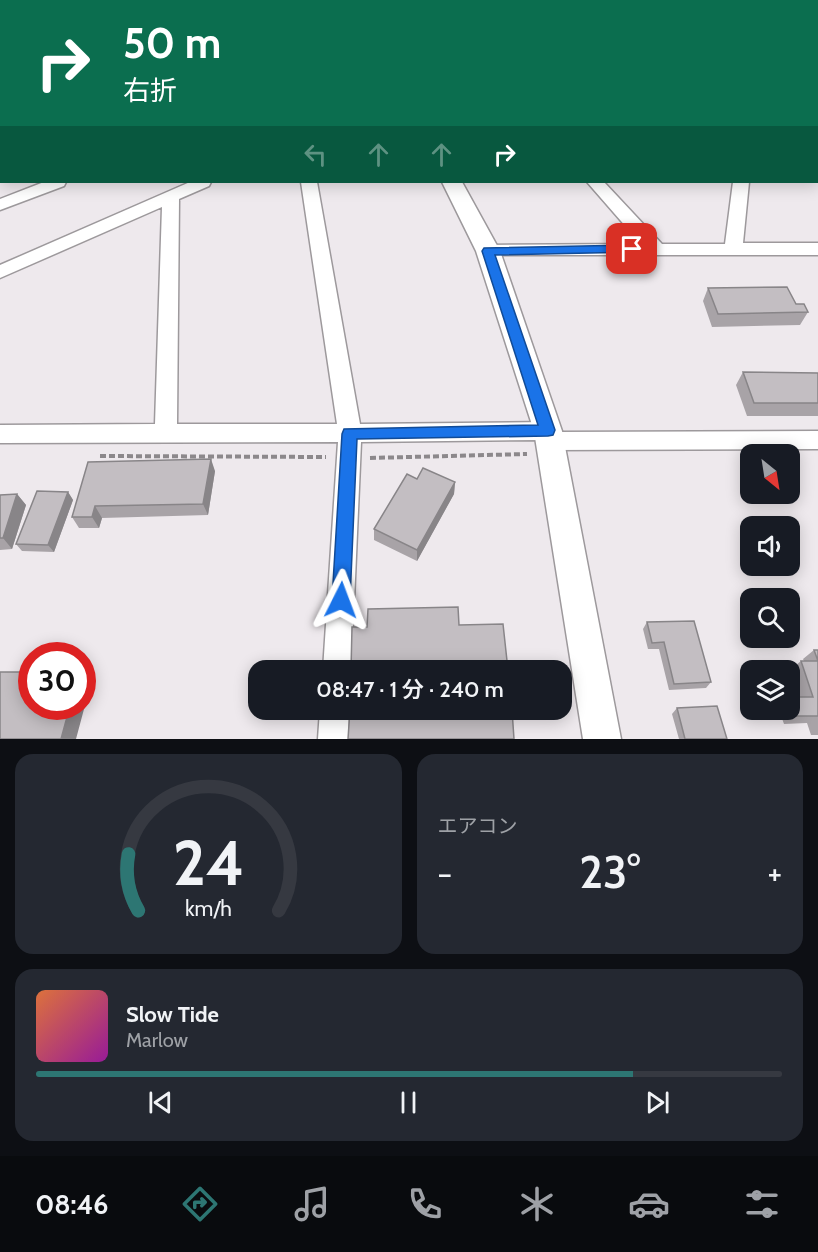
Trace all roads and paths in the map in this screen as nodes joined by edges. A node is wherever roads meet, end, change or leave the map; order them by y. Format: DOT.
graph roads {
  1 [pos="55,183"];
  2 [pos="194,183"];
  3 [pos="309,183"];
  4 [pos="453,183"];
  5 [pos="596,183"];
  6 [pos="741,183"];
  7 [pos="171,196"];
  8 [pos="0,205"];
  9 [pos="733,248"];
  10 [pos="656,249"];
  11 [pos="818,249"];
  12 [pos="488,251"];
  13 [pos="0,272"];
  14 [pos="166,433"];
  15 [pos="0,434"];
  16 [pos="350,434"];
  17 [pos="818,440"];
  18 [pos="550,443"];
  19 [pos="95,456"];
  20 [pos="349,458"];
  21 [pos="338,660"];
  22 [pos="334,720"];
  23 [pos="333,739"];
  24 [pos="602,739"];
  1 -- 8 [label="street"];
  2 -- 7 [label="street"];
  3 -- 16 [label="street"];
  4 -- 12 [label="street"];
  5 -- 10 [label="street"];
  6 -- 9 [label="street"];
  7 -- 13 [label="street"];
  7 -- 14 [label="street"];
  9 -- 10 [label="street"];
  9 -- 11 [label="street"];
  10 -- 12 [label="street"];
  12 -- 18 [label="street"];
  14 -- 15 [label="street"];
  14 -- 16 [label="street"];
  16 -- 18 [label="street"];
  16 -- 20 [label="street"];
  17 -- 18 [label="street"];
  18 -- 20 [label="path"];
  18 -- 24 [label="street"];
  19 -- 20 [label="path"];
  20 -- 21 [label="street"];
  22 -- 23 [label="street"];
}
